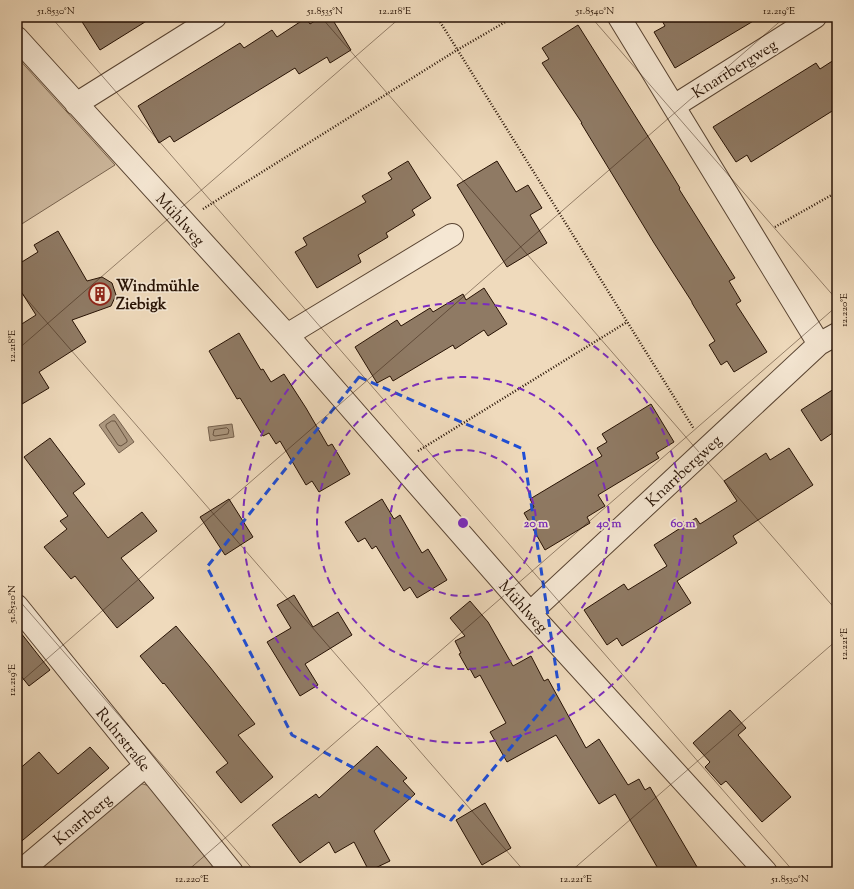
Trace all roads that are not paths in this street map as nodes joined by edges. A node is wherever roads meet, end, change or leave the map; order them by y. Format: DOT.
graph roads {
  1 [pos="215,17"];
  2 [pos="619,17"];
  3 [pos="815,17"];
  4 [pos="17,38"];
  5 [pos="76,104"];
  6 [pos="674,106"];
  7 [pos="452,235"];
  8 [pos="287,335"];
  9 [pos="828,339"];
  10 [pos="17,606"];
  11 [pos="530,613"];
  12 [pos="145,766"];
  13 [pos="23,872"];
  14 [pos="232,872"];
  15 [pos="766,872"];
  1 -- 5 [label="street"];
  2 -- 6 [label="street, Knarrbergweg"];
  3 -- 6 [label="street, Knarrbergweg"];
  4 -- 5 [label="street, Mühlweg"];
  5 -- 8 [label="street, Mühlweg"];
  6 -- 9 [label="street, Knarrbergweg"];
  7 -- 8 [label="street"];
  8 -- 11 [label="street, Mühlweg"];
  9 -- 11 [label="street, Knarrbergweg"];
  10 -- 12 [label="street, Ruhrstraße"];
  11 -- 15 [label="street, Mühlweg"];
  12 -- 13 [label="street, Knarrberg"];
  12 -- 14 [label="street, Ruhrstraße"];
}
